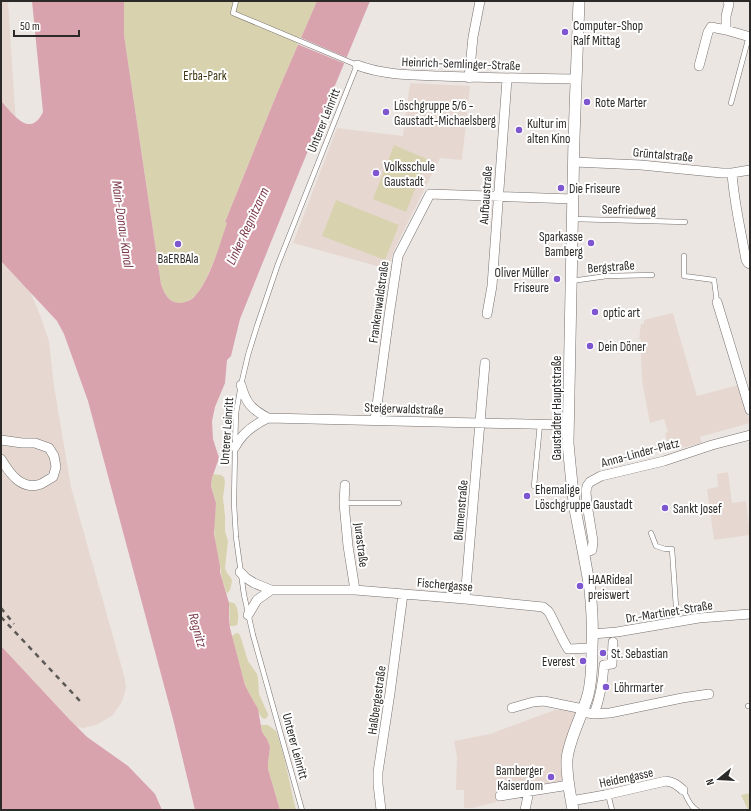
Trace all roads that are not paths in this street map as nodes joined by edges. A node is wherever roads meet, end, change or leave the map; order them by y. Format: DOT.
graph roads {
  1 [pos="236,1"];
  2 [pos="480,1"];
  3 [pos="579,1"];
  4 [pos="728,1"];
  5 [pos="726,30"];
  6 [pos="750,37"];
  7 [pos="357,65"];
  8 [pos="699,66"];
  9 [pos="469,78"];
  10 [pos="507,79"];
  11 [pos="576,79"];
  12 [pos="731,103"];
  13 [pos="574,162"];
  14 [pos="750,170"];
  15 [pos="732,173"];
  16 [pos="498,197"];
  17 [pos="573,199"];
  18 [pos="573,219"];
  19 [pos="685,222"];
  20 [pos="684,256"];
  21 [pos="750,264"];
  22 [pos="652,275"];
  23 [pos="572,281"];
  24 [pos="717,302"];
  25 [pos="487,314"];
  26 [pos="485,363"];
  27 [pos="241,385"];
  28 [pos="750,410"];
  29 [pos="268,418"];
  30 [pos="375,420"];
  31 [pos="480,424"];
  32 [pos="540,424"];
  33 [pos="568,425"];
  34 [pos="750,435"];
  35 [pos="1,440"];
  36 [pos="235,447"];
  37 [pos="1,459"];
  38 [pos="345,485"];
  39 [pos="534,486"];
  40 [pos="399,503"];
  41 [pos="344,504"];
  42 [pos="650,532"];
  43 [pos="584,553"];
  44 [pos="240,572"];
  45 [pos="271,590"];
  46 [pos="355,590"];
  47 [pos="403,594"];
  48 [pos="465,599"];
  49 [pos="750,614"];
  50 [pos="248,615"];
  51 [pos="677,622"];
  52 [pos="592,634"];
  53 [pos="613,642"];
  54 [pos="592,648"];
  55 [pos="710,694"];
  56 [pos="512,708"];
  57 [pos="582,710"];
  58 [pos="594,714"];
  59 [pos="569,786"];
  60 [pos="683,790"];
  61 [pos="529,791"];
  62 [pos="608,794"];
  63 [pos="500,796"];
  64 [pos="572,805"];
  65 [pos="526,807"];
  66 [pos="302,810"];
  67 [pos="381,810"];
  68 [pos="612,810"];
  69 [pos="697,810"];
  1 -- 7 [label="lane, Heinrich-Semlinger-Straße"];
  2 -- 9 [label="street"];
  3 -- 11 [label="street, Gaustadter Hauptstraße"];
  4 -- 5 [label="street"];
  5 -- 6 [label="street"];
  5 -- 8 [label="street"];
  6 -- 12 [label="lane"];
  7 -- 9 [label="street, Heinrich-Semlinger-Straße"];
  7 -- 27 [label="lane, Unterer Leinritt"];
  9 -- 10 [label="street, Heinrich-Semlinger-Straße"];
  10 -- 11 [label="street, Heinrich-Semlinger-Straße"];
  10 -- 16 [label="street, Aufbaustraße"];
  11 -- 13 [label="street, Gaustadter Hauptstraße"];
  13 -- 15 [label="street, Grüntalstraße"];
  13 -- 17 [label="street, Gaustadter Hauptstraße"];
  14 -- 15 [label="street, Grüntalstraße"];
  15 -- 21 [label="street"];
  16 -- 17 [label="street"];
  16 -- 25 [label="street, Aufbaustraße"];
  16 -- 30 [label="street, Frankenwaldstraße"];
  17 -- 18 [label="street, Gaustadter Hauptstraße"];
  18 -- 19 [label="lane, Seefriedweg"];
  18 -- 23 [label="street, Gaustadter Hauptstraße"];
  20 -- 24 [label="lane"];
  22 -- 23 [label="lane, Bergstraße"];
  23 -- 33 [label="street, Gaustadter Hauptstraße"];
  24 -- 28 [label="street"];
  26 -- 31 [label="street"];
  27 -- 29 [label="street"];
  27 -- 36 [label="lane, Unterer Leinritt"];
  29 -- 30 [label="street, Steigerwaldstraße"];
  29 -- 36 [label="street"];
  30 -- 31 [label="street, Steigerwaldstraße"];
  31 -- 32 [label="street, Steigerwaldstraße"];
  31 -- 48 [label="street, Blumenstraße"];
  32 -- 33 [label="street, Steigerwaldstraße"];
  32 -- 39 [label="lane"];
  33 -- 43 [label="street, Gaustadter Hauptstraße"];
  34 -- 43 [label="street, Anna-Linder-Platz"];
  35 -- 37 [label="street"];
  36 -- 44 [label="lane, Unterer Leinritt"];
  38 -- 41 [label="street, Jurastraße"];
  40 -- 41 [label="lane, Jurastraße"];
  41 -- 46 [label="street, Jurastraße"];
  42 -- 51 [label="lane"];
  43 -- 52 [label="street, Gaustadter Hauptstraße"];
  44 -- 45 [label="street, Fischergasse"];
  44 -- 50 [label="lane, Unterer Leinritt"];
  45 -- 46 [label="street, Fischergasse"];
  45 -- 50 [label="street"];
  46 -- 47 [label="street, Fischergasse"];
  47 -- 48 [label="street, Fischergasse"];
  47 -- 67 [label="street, Haßbergestraße"];
  48 -- 54 [label="street, Fischergasse"];
  49 -- 51 [label="street, Dr.-Martinet-Straße"];
  50 -- 66 [label="lane, Unterer Leinritt"];
  51 -- 52 [label="street, Dr.-Martinet-Straße"];
  52 -- 54 [label="street, Gaustadter Hauptstraße"];
  53 -- 58 [label="street"];
  54 -- 57 [label="street, Gaustadter Hauptstraße"];
  55 -- 58 [label="street"];
  56 -- 57 [label="street"];
  57 -- 58 [label="street"];
  57 -- 59 [label="street, Gaustadter Hauptstraße"];
  59 -- 61 [label="street"];
  59 -- 64 [label="street, Gaustadter Hauptstraße"];
  60 -- 62 [label="street, Heidengasse"];
  60 -- 69 [label="lane"];
  61 -- 63 [label="street"];
  61 -- 65 [label="street"];
  62 -- 64 [label="street, Heidengasse"];
  62 -- 68 [label="lane"];
}
